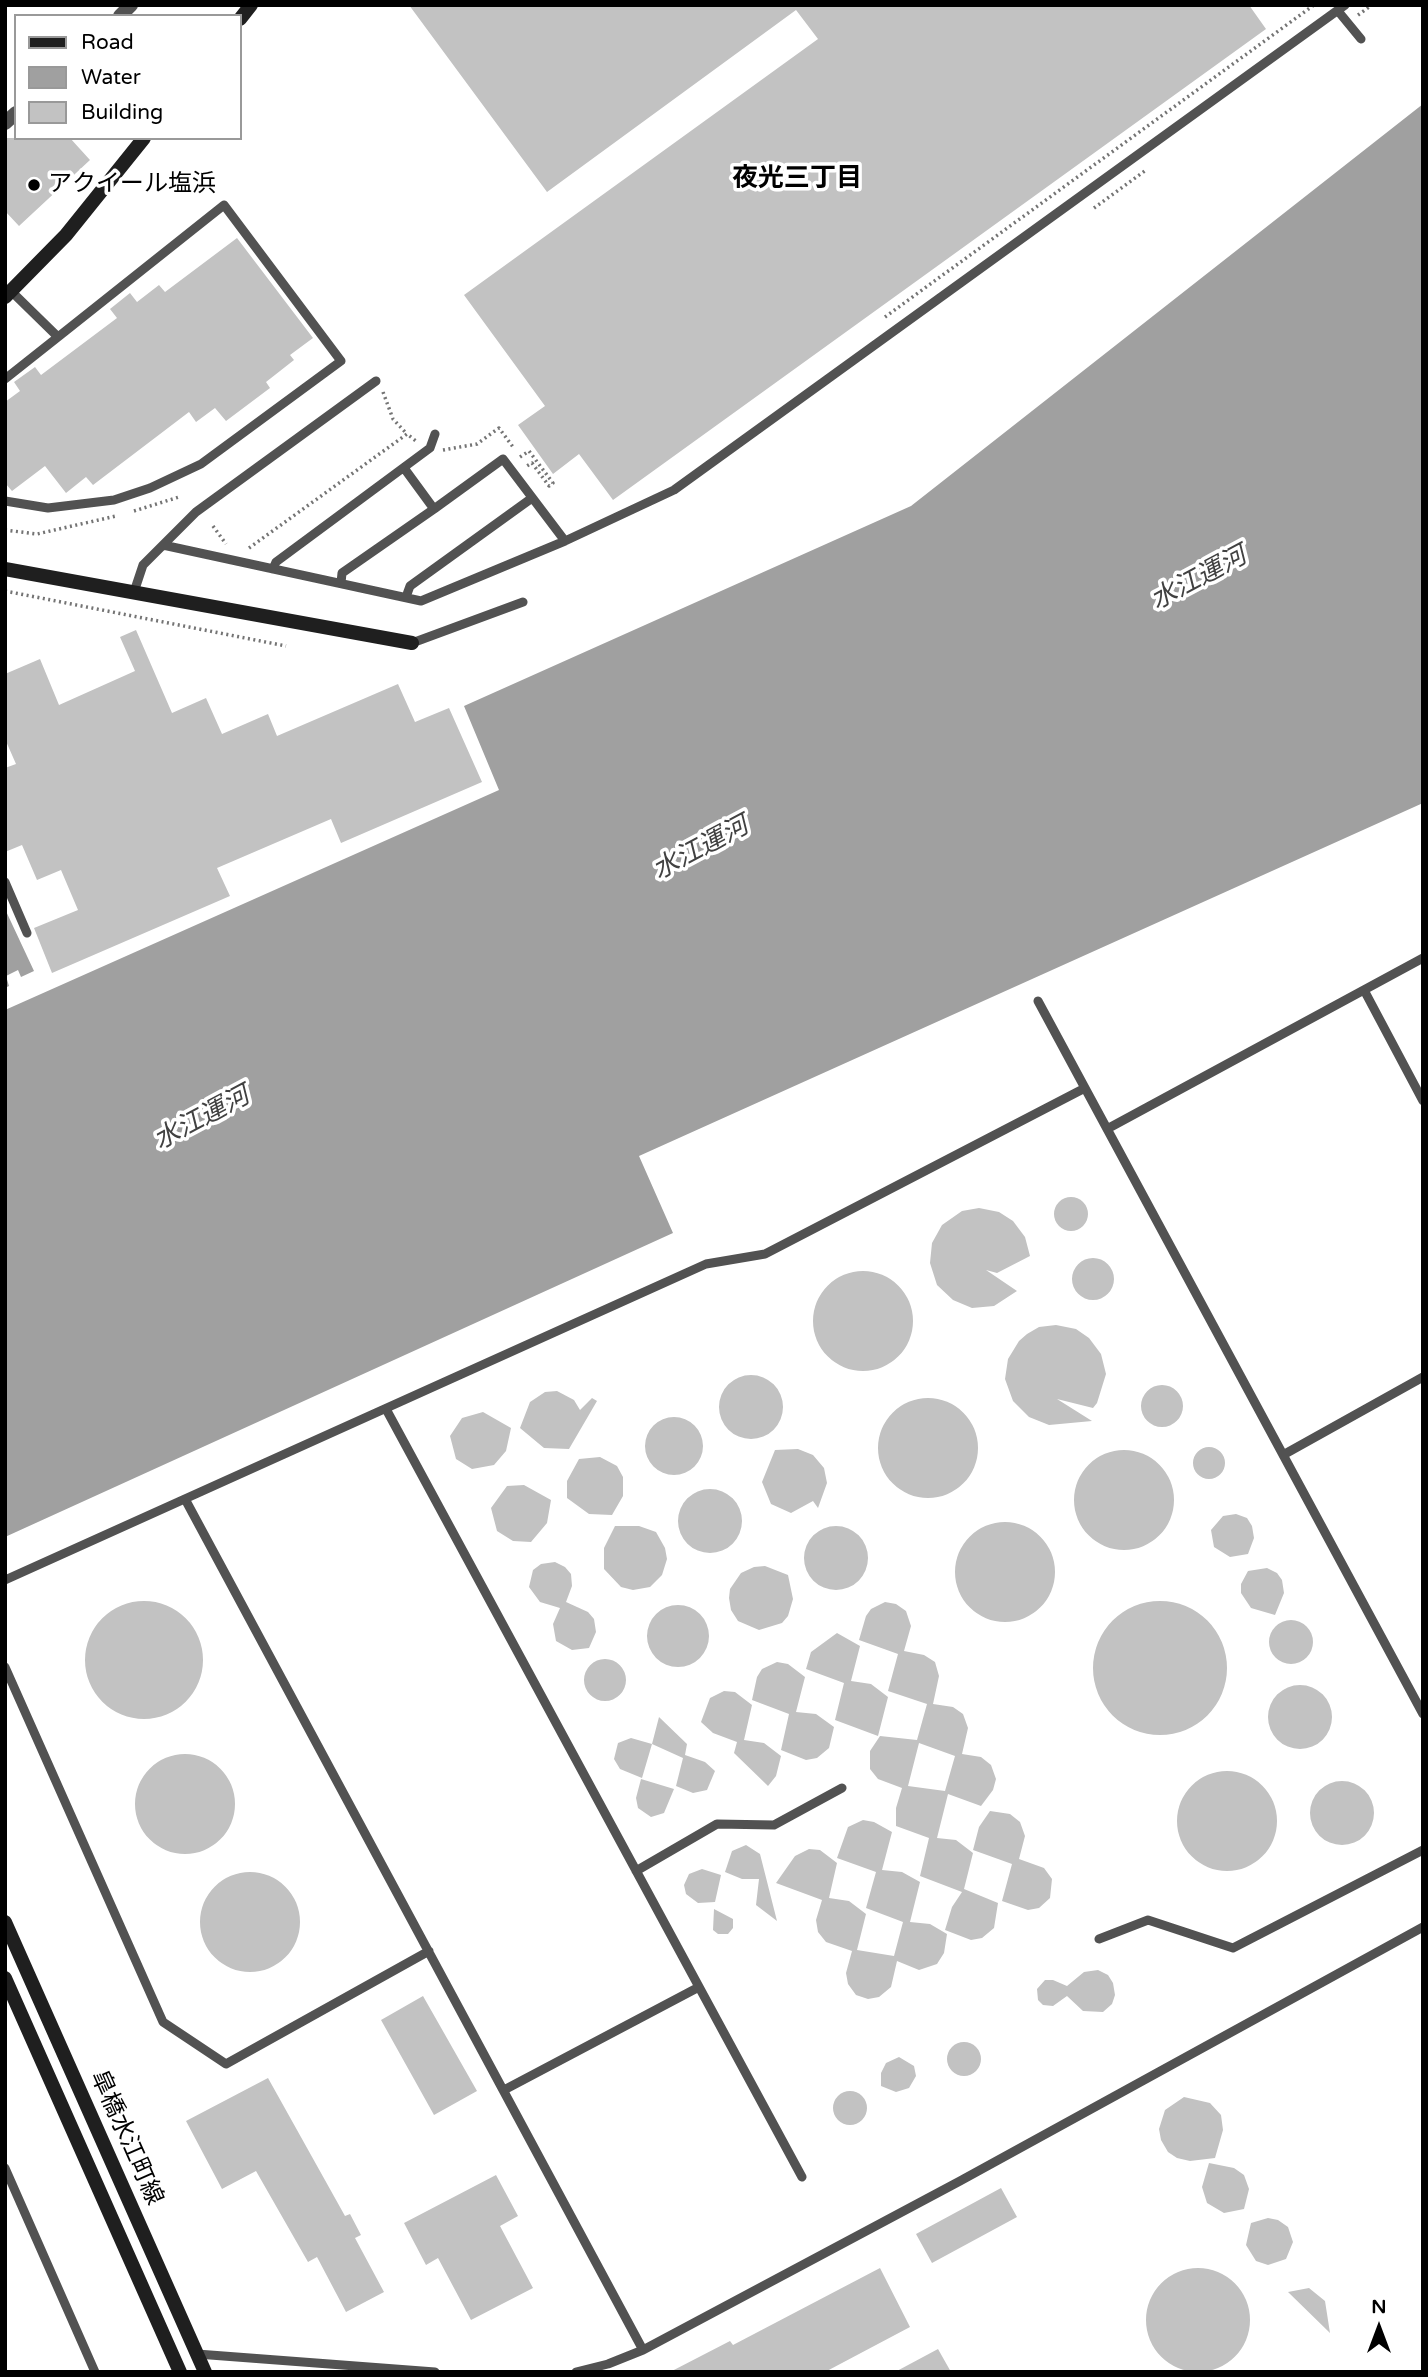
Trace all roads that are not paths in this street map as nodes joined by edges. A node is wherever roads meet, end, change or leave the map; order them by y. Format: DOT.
graph roads {
  1 [pos="1341,8"];
  2 [pos="1361,40"];
  3 [pos="142,140"];
  4 [pos="7,291"];
  5 [pos="58,337"];
  6 [pos="5,379"];
  7 [pos="376,381"];
  8 [pos="436,434"];
  9 [pos="404,468"];
  10 [pos="532,498"];
  11 [pos="5,501"];
  12 [pos="434,509"];
  13 [pos="565,541"];
  14 [pos="163,545"];
  15 [pos="5,569"];
  16 [pos="273,569"];
  17 [pos="341,583"];
  18 [pos="134,592"];
  19 [pos="406,597"];
  20 [pos="523,602"];
  21 [pos="412,643"];
  22 [pos="5,882"];
  23 [pos="27,933"];
  24 [pos="1423,958"];
  25 [pos="1364,990"];
  26 [pos="1038,1001"];
  27 [pos="1085,1088"];
  28 [pos="1423,1101"];
  29 [pos="1107,1129"];
  30 [pos="1423,1377"];
  31 [pos="386,1409"];
  32 [pos="1283,1455"];
  33 [pos="185,1499"];
  34 [pos="5,1580"];
  35 [pos="5,1667"];
  36 [pos="1423,1714"];
  37 [pos="842,1788"];
  38 [pos="1423,1850"];
  39 [pos="636,1871"];
  40 [pos="5,1922"];
  41 [pos="1423,1927"];
  42 [pos="1099,1939"];
  43 [pos="429,1951"];
  44 [pos="5,1978"];
  45 [pos="699,1987"];
  46 [pos="504,2090"];
  47 [pos="5,2168"];
  48 [pos="802,2177"];
  49 [pos="643,2350"];
  50 [pos="197,2354"];
  51 [pos="95,2372"];
  52 [pos="180,2372"];
  53 [pos="205,2372"];
  54 [pos="435,2372"];
  55 [pos="576,2372"];
  1 -- 2 [label="lane"];
  1 -- 13 [label="lane"];
  3 -- 4 [label="street"];
  4 -- 5 [label="lane"];
  5 -- 6 [label="lane"];
  5 -- 11 [label="lane"];
  7 -- 14 [label="lane"];
  8 -- 9 [label="lane"];
  9 -- 12 [label="lane"];
  9 -- 16 [label="lane"];
  10 -- 12 [label="lane"];
  10 -- 13 [label="lane"];
  10 -- 19 [label="lane"];
  12 -- 17 [label="lane"];
  13 -- 19 [label="lane"];
  14 -- 16 [label="lane"];
  14 -- 18 [label="lane"];
  15 -- 18 [label="street"];
  16 -- 17 [label="lane"];
  17 -- 19 [label="lane"];
  18 -- 21 [label="street"];
  20 -- 21 [label="lane"];
  22 -- 23 [label="lane"];
  24 -- 25 [label="lane"];
  25 -- 28 [label="lane"];
  25 -- 29 [label="lane"];
  26 -- 27 [label="lane"];
  27 -- 29 [label="lane"];
  27 -- 31 [label="lane"];
  29 -- 32 [label="lane"];
  30 -- 32 [label="lane"];
  31 -- 33 [label="lane"];
  31 -- 39 [label="lane"];
  32 -- 36 [label="lane"];
  33 -- 34 [label="lane"];
  33 -- 43 [label="lane"];
  35 -- 43 [label="lane"];
  37 -- 39 [label="lane"];
  38 -- 42 [label="lane"];
  39 -- 45 [label="lane"];
  40 -- 50 [label="street, 皐橋水江町線"];
  41 -- 49 [label="lane"];
  43 -- 46 [label="lane"];
  44 -- 52 [label="street, 皐橋水江町線"];
  45 -- 46 [label="lane"];
  45 -- 48 [label="lane"];
  46 -- 49 [label="lane"];
  47 -- 51 [label="lane"];
  49 -- 55 [label="lane"];
  50 -- 53 [label="street, 皐橋水江町線"];
  50 -- 54 [label="lane"];
}
